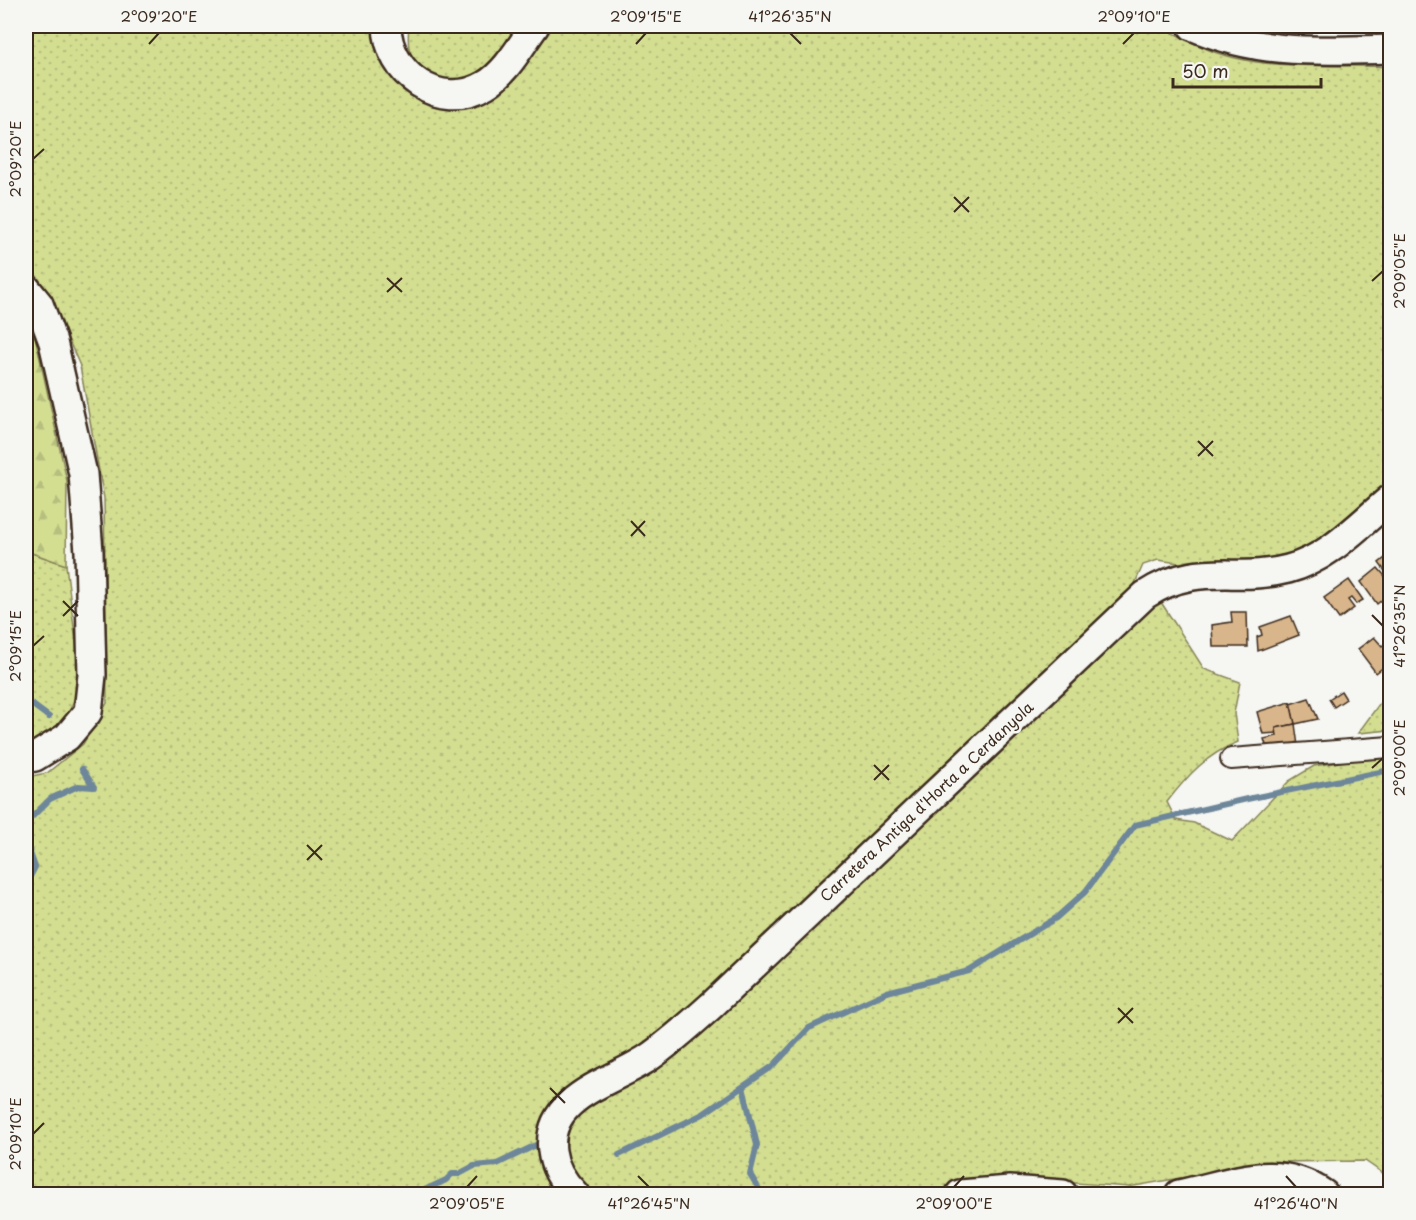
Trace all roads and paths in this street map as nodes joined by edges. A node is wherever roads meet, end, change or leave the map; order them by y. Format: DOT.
graph roads {
  1 [pos="535,26"];
  2 [pos="1192,26"];
  3 [pos="391,33"];
  4 [pos="1390,49"];
  5 [pos="26,288"];
  6 [pos="1390,499"];
  7 [pos="1390,747"];
  8 [pos="26,759"];
  9 [pos="1231,759"];
  10 [pos="575,1194"];
  11 [pos="960,1194"];
  12 [pos="1063,1194"];
  13 [pos="1179,1194"];
  14 [pos="1324,1194"];
  1 -- 3 [label="street"];
  2 -- 4 [label="street"];
  5 -- 8 [label="street"];
  6 -- 10 [label="street, Carretera Antiga d'Horta a Cerdanyola"];
  7 -- 9 [label="street"];
  11 -- 12 [label="street"];
  13 -- 14 [label="street"];
}
